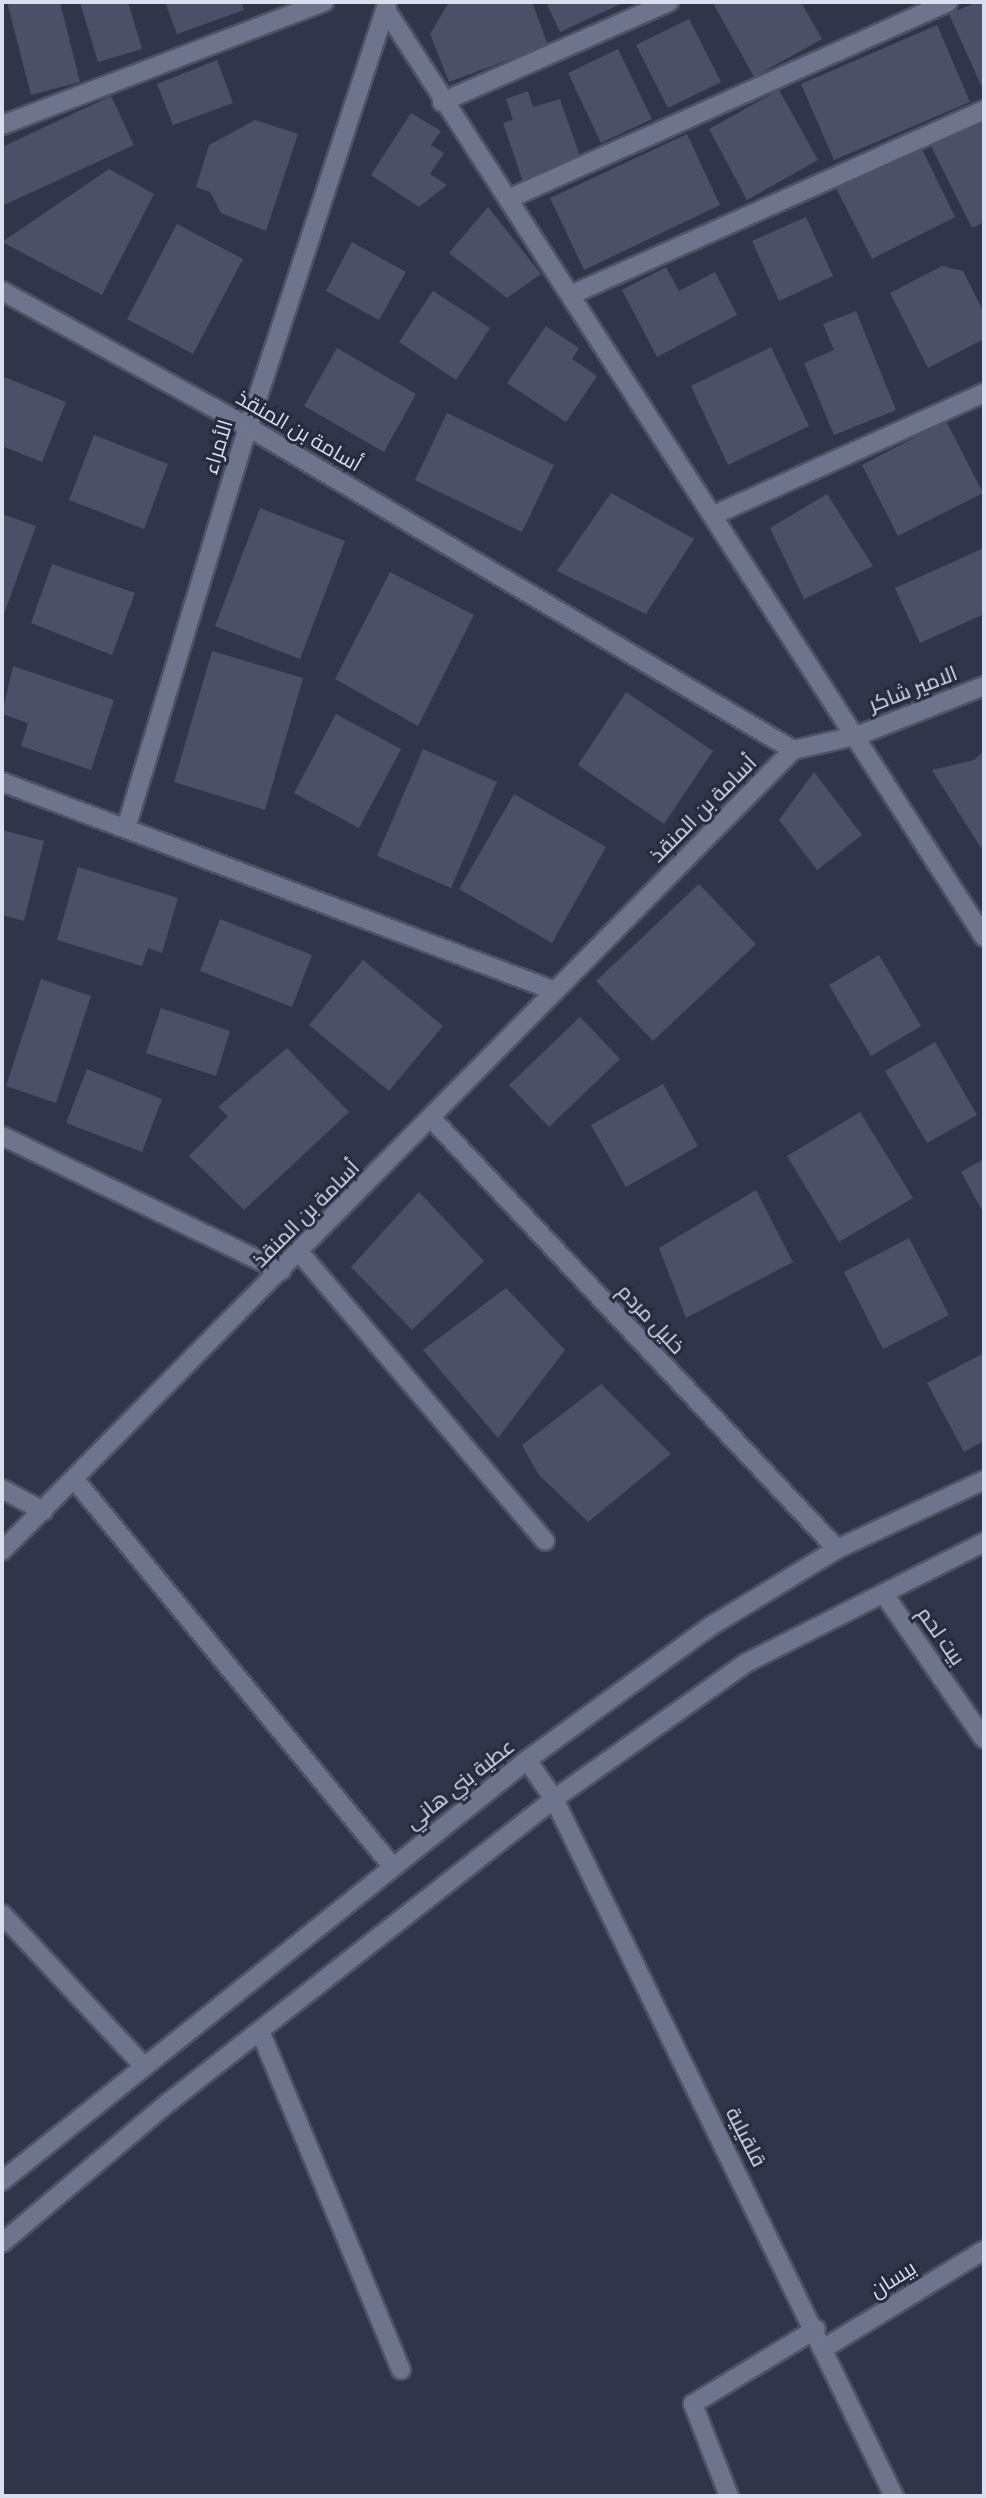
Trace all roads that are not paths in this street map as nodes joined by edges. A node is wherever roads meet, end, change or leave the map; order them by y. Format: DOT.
graph roads {
  1 [pos="324,2"];
  2 [pos="669,2"];
  3 [pos="948,2"];
  4 [pos="387,6"];
  5 [pos="442,102"];
  6 [pos="984,110"];
  7 [pos="2,125"];
  8 [pos="508,199"];
  9 [pos="2,291"];
  10 [pos="573,294"];
  11 [pos="984,393"];
  12 [pos="248,427"];
  13 [pos="716,514"];
  14 [pos="984,687"];
  15 [pos="859,735"];
  16 [pos="793,750"];
  17 [pos="2,782"];
  18 [pos="126,828"];
  19 [pos="984,937"];
  20 [pos="555,991"];
  21 [pos="433,1120"];
  22 [pos="2,1136"];
  23 [pos="300,1253"];
  24 [pos="281,1271"];
  25 [pos="75,1480"];
  26 [pos="984,1480"];
  27 [pos="2,1489"];
  28 [pos="43,1511"];
  29 [pos="545,1541"];
  30 [pos="984,1542"];
  31 [pos="837,1549"];
  32 [pos="2,1551"];
  33 [pos="884,1594"];
  34 [pos="984,1739"];
  35 [pos="527,1760"];
  36 [pos="554,1799"];
  37 [pos="392,1866"];
  38 [pos="2,1913"];
  39 [pos="260,2031"];
  40 [pos="142,2064"];
  41 [pos="2,2181"];
  42 [pos="2,2243"];
  43 [pos="984,2250"];
  44 [pos="816,2329"];
  45 [pos="826,2347"];
  46 [pos="401,2371"];
  47 [pos="729,2496"];
  48 [pos="894,2496"];
  1 -- 7 [label="street"];
  2 -- 5 [label="street"];
  3 -- 8 [label="street"];
  4 -- 5 [label="street"];
  4 -- 12 [label="street, الأمراء"];
  5 -- 8 [label="street"];
  6 -- 10 [label="street"];
  8 -- 10 [label="street"];
  9 -- 12 [label="street, أسامة بن المنقذ"];
  10 -- 13 [label="street"];
  11 -- 13 [label="street"];
  12 -- 16 [label="street, أسامة بن المنقذ"];
  12 -- 18 [label="street, الأمراء"];
  13 -- 15 [label="street"];
  14 -- 15 [label="street, الامير شاكر"];
  15 -- 16 [label="street, الامير شاكر"];
  15 -- 19 [label="street"];
  16 -- 20 [label="street, أسامة بن المنقذ"];
  17 -- 18 [label="street"];
  18 -- 20 [label="street"];
  20 -- 21 [label="street, أسامة بن المنقذ"];
  21 -- 23 [label="street, أسامة بن المنقذ"];
  21 -- 31 [label="street, خليل مردم"];
  22 -- 24 [label="street"];
  23 -- 24 [label="street, أسامة بن المنقذ"];
  23 -- 29 [label="street"];
  24 -- 25 [label="street, أسامة بن المنقذ"];
  25 -- 28 [label="street, أسامة بن المنقذ"];
  25 -- 37 [label="street"];
  26 -- 31 [label="street, عطية بني هاني"];
  27 -- 28 [label="street"];
  28 -- 32 [label="street, أسامة بن المنقذ"];
  30 -- 33 [label="street"];
  31 -- 35 [label="street, عطية بني هاني"];
  33 -- 34 [label="street, بيت لحم"];
  33 -- 36 [label="street"];
  35 -- 36 [label="street, قلقيلية"];
  35 -- 37 [label="street, عطية بني هاني"];
  36 -- 39 [label="street"];
  36 -- 44 [label="street, قلقيلية"];
  37 -- 40 [label="street, عطية بني هاني"];
  38 -- 40 [label="street"];
  39 -- 42 [label="street"];
  39 -- 46 [label="street"];
  40 -- 41 [label="street, عطية بني هاني"];
  43 -- 45 [label="street, بيسان"];
  44 -- 45 [label="street, قلقيلية"];
  44 -- 47 [label="street"];
  45 -- 48 [label="street, قلقيلية"];
}
